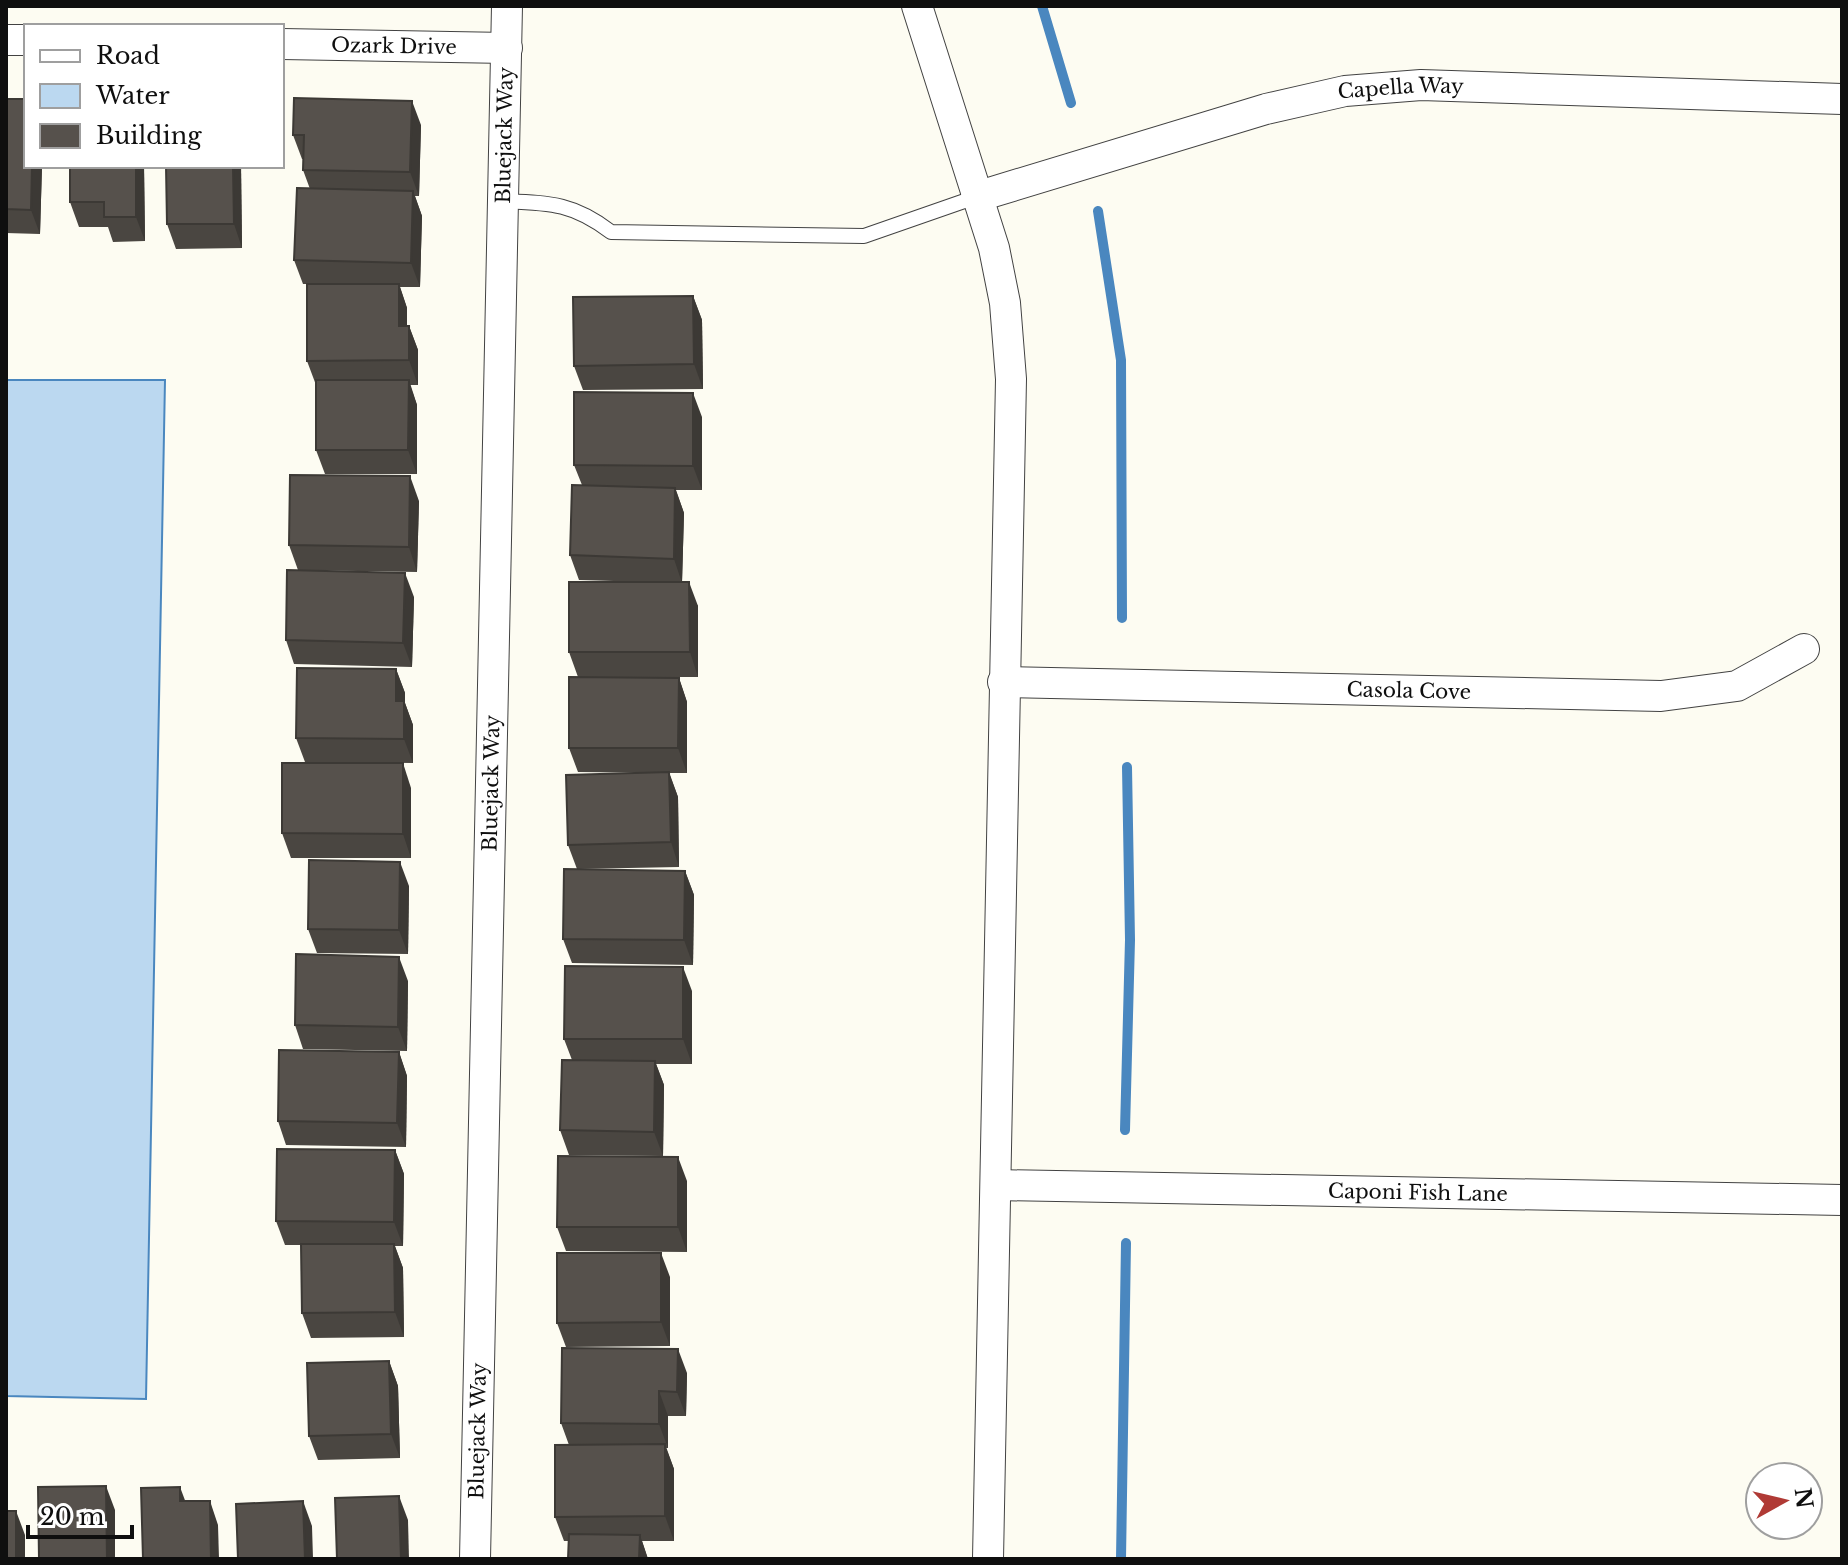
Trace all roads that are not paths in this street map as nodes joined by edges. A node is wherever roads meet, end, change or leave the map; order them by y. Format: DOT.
graph roads {
  1 [pos="507,6"];
  2 [pos="917,6"];
  3 [pos="284,44"];
  4 [pos="507,48"];
  5 [pos="1842,99"];
  6 [pos="976,197"];
  7 [pos="503,201"];
  8 [pos="1804,649"];
  9 [pos="1003,682"];
  10 [pos="996,1185"];
  11 [pos="1842,1200"];
  12 [pos="475,1559"];
  13 [pos="988,1559"];
  1 -- 4 [label="street, Bluejack Way"];
  2 -- 6 [label="street"];
  3 -- 4 [label="street, Ozark Drive"];
  4 -- 7 [label="street, Bluejack Way"];
  5 -- 6 [label="street, Capella Way"];
  6 -- 7 [label="lane"];
  6 -- 9 [label="street"];
  7 -- 12 [label="street, Bluejack Way"];
  8 -- 9 [label="street, Casola Cove"];
  9 -- 10 [label="street"];
  10 -- 11 [label="street, Caponi Fish Lane"];
  10 -- 13 [label="street"];
}
